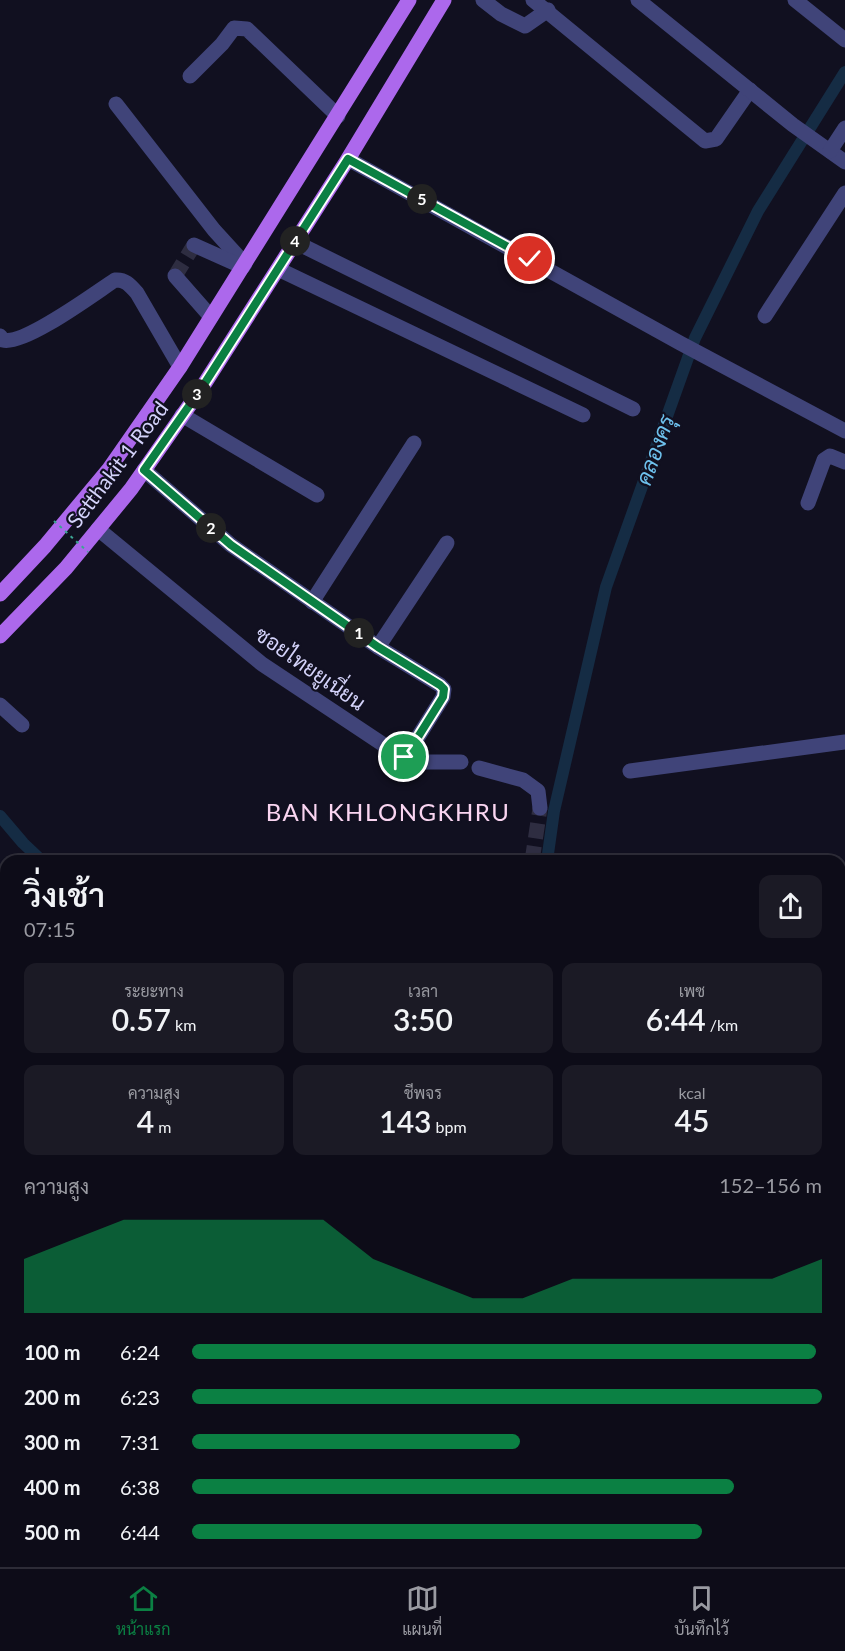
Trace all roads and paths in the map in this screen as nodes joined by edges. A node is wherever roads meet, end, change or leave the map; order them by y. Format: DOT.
graph roads {
  1 [pos="409,0"];
  2 [pos="444,0"];
  3 [pos="483,0"];
  4 [pos="533,0"];
  5 [pos="638,0"];
  6 [pos="795,0"];
  7 [pos="548,10"];
  8 [pos="841,37"];
  9 [pos="190,76"];
  10 [pos="750,90"];
  11 [pos="116,104"];
  12 [pos="338,116"];
  13 [pos="845,128"];
  14 [pos="829,150"];
  15 [pos="348,159"];
  16 [pos="845,162"];
  17 [pos="845,194"];
  18 [pos="295,242"];
  19 [pos="194,245"];
  20 [pos="244,266"];
  21 [pos="278,269"];
  22 [pos="175,276"];
  23 [pos="765,316"];
  24 [pos="211,317"];
  25 [pos="0,336"];
  26 [pos="180,367"];
  27 [pos="633,409"];
  28 [pos="182,415"];
  29 [pos="583,416"];
  30 [pos="845,431"];
  31 [pos="414,443"];
  32 [pos="845,462"];
  33 [pos="144,470"];
  34 [pos="317,495"];
  35 [pos="808,503"];
  36 [pos="54,521"];
  37 [pos="98,529"];
  38 [pos="447,543"];
  39 [pos="88,552"];
  40 [pos="0,594"];
  41 [pos="312,602"];
  42 [pos="0,636"];
  43 [pos="378,647"];
  44 [pos="0,705"];
  45 [pos="22,725"];
  46 [pos="845,742"];
  47 [pos="408,753"];
  48 [pos="461,762"];
  49 [pos="479,768"];
  50 [pos="630,771"];
  51 [pos="540,808"];
  1 -- 12 [label="main road, Setthakit 1 Road"];
  2 -- 15 [label="main road, Setthakit 1 Road"];
  3 -- 7 [label="street"];
  4 -- 7 [label="street"];
  5 -- 10 [label="street"];
  6 -- 8 [label="street"];
  7 -- 10 [label="street"];
  9 -- 12 [label="street"];
  10 -- 14 [label="street"];
  11 -- 20 [label="street"];
  12 -- 20 [label="main road, Setthakit 1 Road"];
  13 -- 14 [label="street"];
  14 -- 16 [label="street"];
  15 -- 18 [label="main road, Setthakit 1 Road"];
  15 -- 30 [label="street"];
  17 -- 23 [label="street"];
  18 -- 21 [label="main road, Setthakit 1 Road"];
  18 -- 27 [label="street"];
  19 -- 20 [label="street"];
  20 -- 24 [label="main road, Setthakit 1 Road"];
  21 -- 28 [label="main road, Setthakit 1 Road"];
  21 -- 29 [label="street"];
  22 -- 24 [label="street"];
  24 -- 26 [label="main road, Setthakit 1 Road"];
  25 -- 26 [label="street"];
  26 -- 40 [label="main road, Setthakit 1 Road"];
  28 -- 33 [label="main road, Setthakit 1 Road"];
  28 -- 34 [label="street"];
  31 -- 41 [label="street"];
  32 -- 35 [label="street"];
  33 -- 37 [label="main road, Setthakit 1 Road"];
  33 -- 41 [label="street"];
  36 -- 39 [label="path, bridge"];
  37 -- 42 [label="main road, Setthakit 1 Road"];
  37 -- 47 [label="street, ซอยไทยยูเนี่ยน"];
  38 -- 43 [label="street"];
  41 -- 43 [label="street"];
  43 -- 47 [label="street"];
  44 -- 45 [label="street"];
  46 -- 50 [label="street"];
  47 -- 48 [label="street, ซอยไทยยูเนี่ยน"];
  49 -- 51 [label="street"];
}
